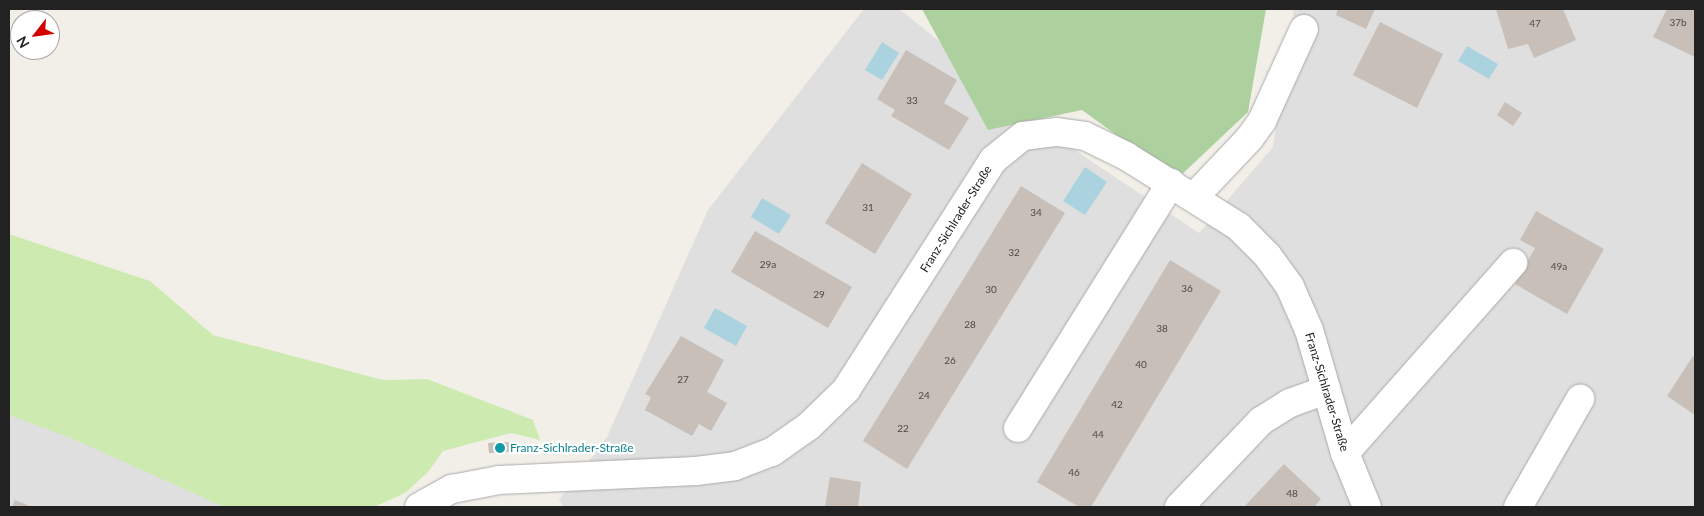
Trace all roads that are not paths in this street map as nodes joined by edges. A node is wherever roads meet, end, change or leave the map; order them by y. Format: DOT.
graph roads {
  1 [pos="1304,29"];
  2 [pos="1171,183"];
  3 [pos="1194,197"];
  4 [pos="1513,263"];
  5 [pos="1325,390"];
  6 [pos="1580,400"];
  7 [pos="1018,428"];
  8 [pos="1345,453"];
  9 [pos="419,507"];
  10 [pos="1179,507"];
  11 [pos="1368,507"];
  12 [pos="1518,507"];
  1 -- 3 [label="street"];
  2 -- 3 [label="street, Franz-Sichlrader-Straße"];
  2 -- 7 [label="street"];
  2 -- 9 [label="street, Franz-Sichlrader-Straße"];
  3 -- 5 [label="street, Franz-Sichlrader-Straße"];
  4 -- 8 [label="street"];
  5 -- 8 [label="street, Franz-Sichlrader-Straße"];
  5 -- 10 [label="street"];
  6 -- 12 [label="street"];
  8 -- 11 [label="street, Franz-Sichlrader-Straße"];
}
